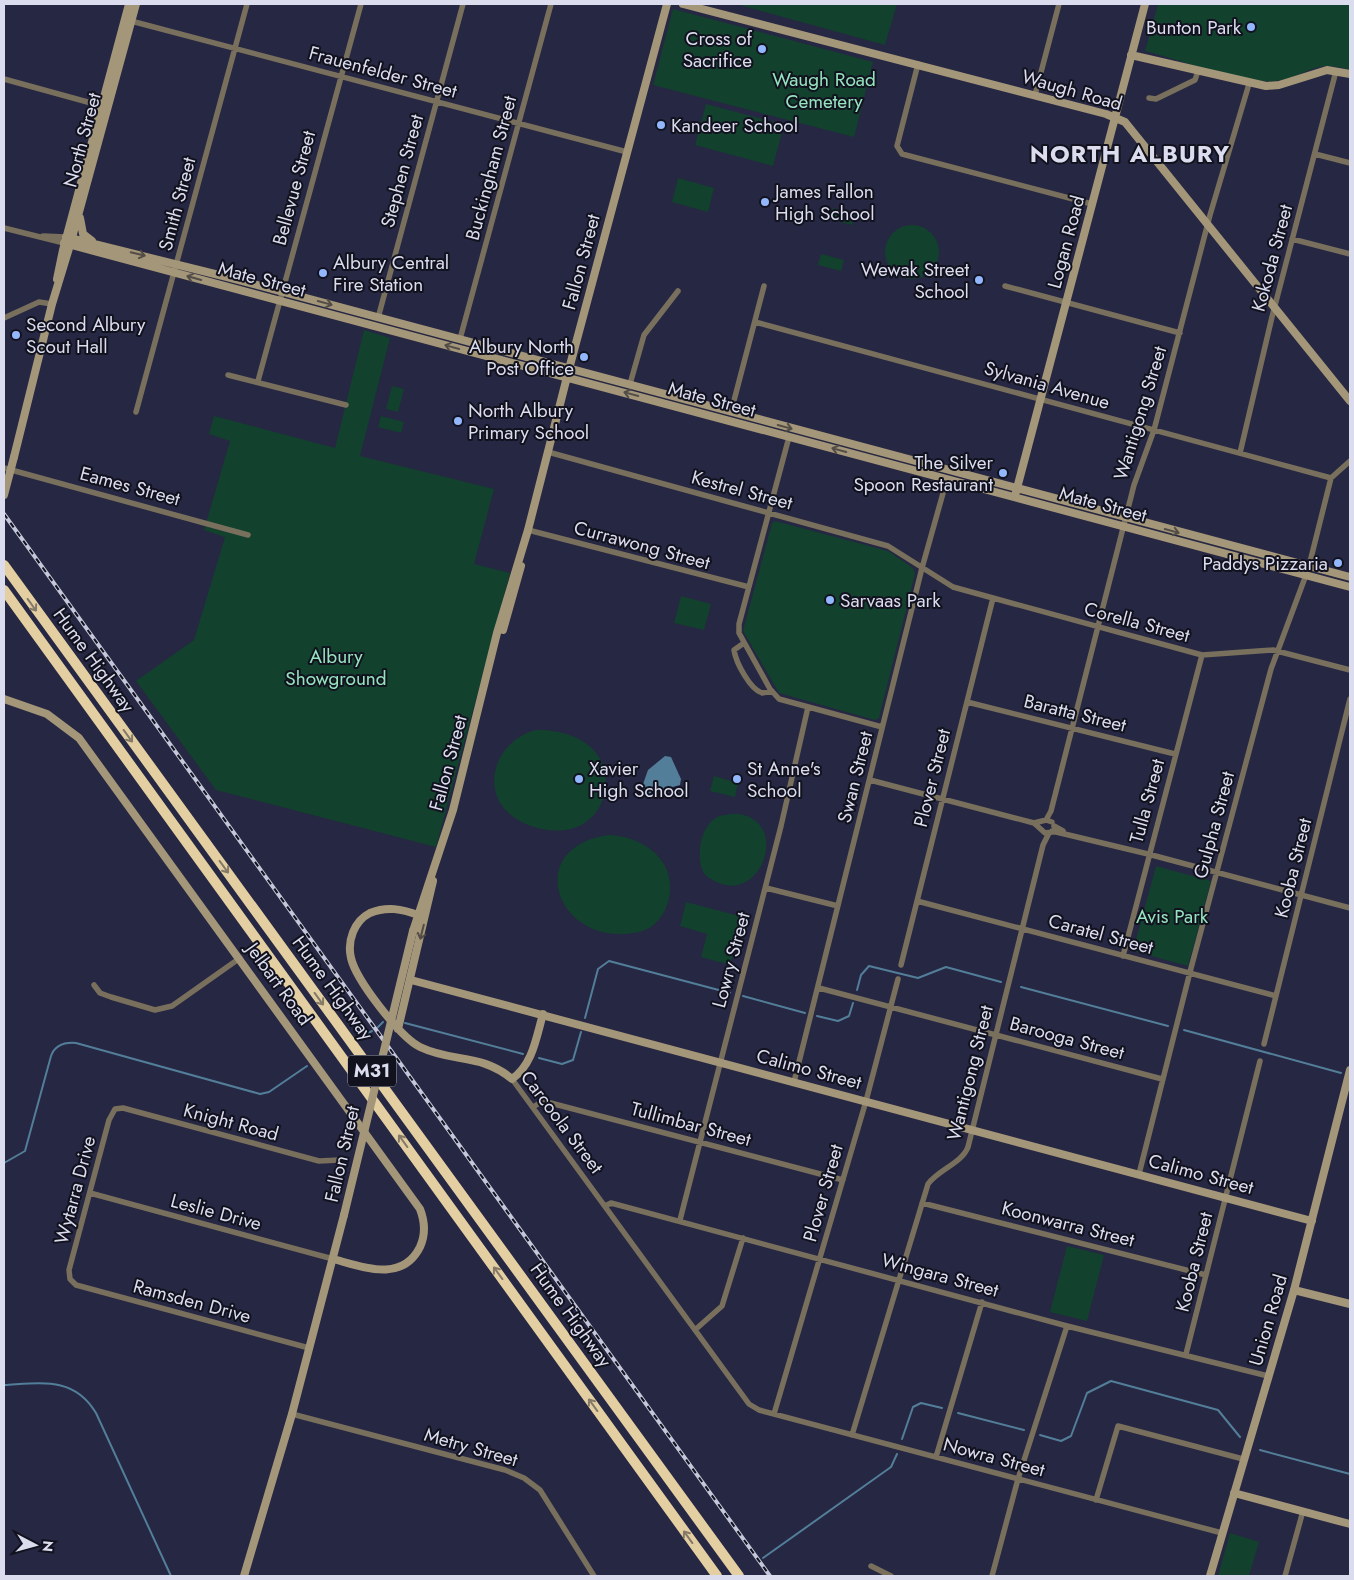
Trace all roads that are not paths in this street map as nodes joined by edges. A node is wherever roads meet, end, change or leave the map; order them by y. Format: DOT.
graph roads {
  1 [pos="129,4"];
  2 [pos="136,4"];
  3 [pos="247,4"];
  4 [pos="361,4"];
  5 [pos="462,4"];
  6 [pos="551,4"];
  7 [pos="667,4"];
  8 [pos="683,4"];
  9 [pos="699,4"];
  10 [pos="1058,4"];
  11 [pos="1145,4"];
  12 [pos="722,12"];
  13 [pos="131,21"];
  14 [pos="235,48"];
  15 [pos="1132,55"];
  16 [pos="918,64"];
  17 [pos="1198,71"];
  18 [pos="1336,71"];
  19 [pos="1350,74"];
  20 [pos="340,76"];
  21 [pos="4,78"];
  22 [pos="1250,84"];
  23 [pos="1034,95"];
  24 [pos="1149,98"];
  25 [pos="436,102"];
  26 [pos="102,106"];
  27 [pos="1115,118"];
  28 [pos="518,124"];
  29 [pos="627,152"];
  30 [pos="1315,154"];
  31 [pos="1350,163"];
  32 [pos="83,198"];
  33 [pos="1092,204"];
  34 [pos="1208,224"];
  35 [pos="4,228"];
  36 [pos="1292,239"];
  37 [pos="68,241"];
  38 [pos="99,244"];
  39 [pos="1350,254"];
  40 [pos="175,268"];
  41 [pos="764,286"];
  42 [pos="1005,286"];
  43 [pos="678,291"];
  44 [pos="280,296"];
  45 [pos="1066,302"];
  46 [pos="52,304"];
  47 [pos="1275,307"];
  48 [pos="4,318"];
  49 [pos="378,318"];
  50 [pos="755,322"];
  51 [pos="1180,333"];
  52 [pos="460,339"];
  53 [pos="569,369"];
  54 [pos="228,375"];
  55 [pos="567,377"];
  56 [pos="258,381"];
  57 [pos="630,384"];
  58 [pos="1040,398"];
  59 [pos="1350,401"];
  60 [pos="346,405"];
  61 [pos="136,412"];
  62 [pos="731,412"];
  63 [pos="1154,430"];
  64 [pos="789,437"];
  65 [pos="548,452"];
  66 [pos="1240,453"];
  67 [pos="1350,461"];
  68 [pos="4,468"];
  69 [pos="1331,478"];
  70 [pos="947,479"];
  71 [pos="1016,493"];
  72 [pos="4,495"];
  73 [pos="769,514"];
  74 [pos="1125,518"];
  75 [pos="1122,527"];
  76 [pos="528,530"];
  77 [pos="248,535"];
  78 [pos="4,565"];
  79 [pos="1309,566"];
  80 [pos="922,568"];
  81 [pos="1306,575"];
  82 [pos="1350,577"];
  83 [pos="1350,587"];
  84 [pos="749,588"];
  85 [pos="4,590"];
  86 [pos="993,598"];
  87 [pos="1098,627"];
  88 [pos="744,643"];
  89 [pos="1277,650"];
  90 [pos="1202,655"];
  91 [pos="1350,670"];
  92 [pos="772,691"];
  93 [pos="1350,698"];
  94 [pos="4,699"];
  95 [pos="967,702"];
  96 [pos="808,707"];
  97 [pos="113,716"];
  98 [pos="102,726"];
  99 [pos="882,727"];
  100 [pos="1072,727"];
  101 [pos="1175,754"];
  102 [pos="870,780"];
  103 [pos="942,799"];
  104 [pos="1048,827"];
  105 [pos="1148,854"];
  106 [pos="435,867"];
  107 [pos="1216,873"];
  108 [pos="766,888"];
  109 [pos="1302,896"];
  110 [pos="917,901"];
  111 [pos="838,906"];
  112 [pos="1350,908"];
  113 [pos="418,915"];
  114 [pos="1022,928"];
  115 [pos="1123,956"];
  116 [pos="240,958"];
  117 [pos="900,965"];
  118 [pos="1190,972"];
  119 [pos="898,978"];
  120 [pos="410,980"];
  121 [pos="94,985"];
  122 [pos="819,988"];
  123 [pos="1276,996"];
  124 [pos="890,1008"];
  125 [pos="543,1014"];
  126 [pos="398,1029"];
  127 [pos="996,1035"];
  128 [pos="1264,1044"];
  129 [pos="720,1061"];
  130 [pos="1260,1061"];
  131 [pos="1350,1070"];
  132 [pos="512,1079"];
  133 [pos="1162,1079"];
  134 [pos="794,1082"];
  135 [pos="866,1101"];
  136 [pos="532,1107"];
  137 [pos="115,1110"];
  138 [pos="972,1130"];
  139 [pos="700,1141"];
  140 [pos="340,1160"];
  141 [pos="1139,1174"];
  142 [pos="843,1180"];
  143 [pos="90,1193"];
  144 [pos="1226,1198"];
  145 [pos="922,1203"];
  146 [pos="605,1206"];
  147 [pos="680,1220"];
  148 [pos="1312,1221"];
  149 [pos="743,1238"];
  150 [pos="820,1258"];
  151 [pos="333,1259"];
  152 [pos="1206,1275"];
  153 [pos="70,1279"];
  154 [pos="901,1280"];
  155 [pos="1294,1290"];
  156 [pos="982,1302"];
  157 [pos="1350,1304"];
  158 [pos="1068,1326"];
  159 [pos="696,1329"];
  160 [pos="309,1348"];
  161 [pos="1186,1354"];
  162 [pos="1268,1376"];
  163 [pos="759,1410"];
  164 [pos="292,1414"];
  165 [pos="774,1414"];
  166 [pos="852,1435"];
  167 [pos="936,1457"];
  168 [pos="1243,1459"];
  169 [pos="1018,1479"];
  170 [pos="1234,1492"];
  171 [pos="1096,1500"];
  172 [pos="1303,1511"];
  173 [pos="1350,1524"];
  174 [pos="1222,1533"];
  175 [pos="870,1566"];
  176 [pos="244,1576"];
  177 [pos="594,1576"];
  178 [pos="717,1576"];
  179 [pos="739,1576"];
  180 [pos="891,1576"];
  181 [pos="992,1576"];
  182 [pos="1210,1576"];
  183 [pos="1285,1576"];
  1 -- 26 [label="main road, North Street"];
  2 -- 13 [label="main road, North Street"];
  3 -- 14 [label="street, Smith Street"];
  4 -- 20 [label="street, Bellevue Street"];
  5 -- 25 [label="street, Stephen Street"];
  6 -- 28 [label="street, Buckingham Street"];
  7 -- 29 [label="main road, Fallon Street"];
  8 -- 12 [label="main road, Waugh Road"];
  9 -- 12 [label="main road, Waugh Road"];
  10 -- 23 [label="street"];
  11 -- 15 [label="main road, Logan Road"];
  12 -- 16 [label="main road, Waugh Road"];
  13 -- 14 [label="street, Frauenfelder Street"];
  13 -- 32 [label="main road, North Street"];
  14 -- 20 [label="street, Frauenfelder Street"];
  14 -- 40 [label="street, Smith Street"];
  15 -- 17 [label="main road"];
  15 -- 27 [label="main road, Logan Road"];
  16 -- 23 [label="main road, Waugh Road"];
  16 -- 33 [label="street"];
  17 -- 22 [label="main road"];
  17 -- 24 [label="street"];
  18 -- 19 [label="main road"];
  18 -- 22 [label="main road"];
  18 -- 30 [label="street, Kokoda Street"];
  20 -- 25 [label="street, Frauenfelder Street"];
  20 -- 44 [label="street, Bellevue Street"];
  21 -- 26 [label="street"];
  22 -- 34 [label="street, Wantigong Street"];
  23 -- 27 [label="main road, Waugh Road"];
  25 -- 28 [label="street, Frauenfelder Street"];
  25 -- 49 [label="street, Stephen Street"];
  26 -- 37 [label="main road, North Street"];
  27 -- 33 [label="main road, Logan Road"];
  27 -- 34 [label="main road, Waugh Road"];
  28 -- 29 [label="street, Frauenfelder Street"];
  28 -- 52 [label="street, Buckingham Street"];
  29 -- 53 [label="main road, Fallon Street"];
  30 -- 31 [label="street"];
  30 -- 36 [label="street, Kokoda Street"];
  32 -- 37 [label="main road, North Street"];
  32 -- 38 [label="main road"];
  33 -- 45 [label="main road, Logan Road"];
  34 -- 47 [label="main road, Waugh Road"];
  34 -- 51 [label="street, Wantigong Street"];
  35 -- 37 [label="street"];
  36 -- 39 [label="street"];
  36 -- 47 [label="street, Kokoda Street"];
  37 -- 38 [label="main road, Mate Street"];
  37 -- 40 [label="main road, Mate Street"];
  37 -- 46 [label="main road, North Street"];
  38 -- 40 [label="main road, Mate Street, one-way"];
  40 -- 44 [label="main road, Mate Street"];
  40 -- 61 [label="street, Smith Street"];
  41 -- 50 [label="street"];
  42 -- 45 [label="street"];
  43 -- 57 [label="street"];
  44 -- 49 [label="main road, Mate Street, one-way"];
  55 -- 44 [label="main road, Mate Street, one-way"];
  44 -- 56 [label="street, Bellevue Street"];
  45 -- 51 [label="street"];
  45 -- 58 [label="main road, Logan Road"];
  46 -- 48 [label="street"];
  46 -- 72 [label="main road, North Street, bridge"];
  47 -- 59 [label="main road, Waugh Road"];
  47 -- 66 [label="street, Kokoda Street"];
  49 -- 52 [label="main road, Mate Street"];
  50 -- 58 [label="street, Sylvania Avenue"];
  50 -- 62 [label="street"];
  51 -- 63 [label="street, Wantigong Street"];
  52 -- 53 [label="main road, Mate Street"];
  53 -- 55 [label="main road, Fallon Street"];
  53 -- 57 [label="main road, Mate Street"];
  54 -- 56 [label="street"];
  64 -- 55 [label="main road, Mate Street, one-way"];
  55 -- 65 [label="main road, Fallon Street"];
  56 -- 60 [label="street"];
  57 -- 62 [label="main road, Mate Street"];
  58 -- 63 [label="street, Sylvania Avenue"];
  58 -- 71 [label="main road, Logan Road"];
  62 -- 71 [label="main road, Mate Street, one-way"];
  63 -- 66 [label="street, Sylvania Avenue"];
  63 -- 74 [label="street, Wantigong Street"];
  70 -- 64 [label="main road, Mate Street, one-way"];
  64 -- 73 [label="street"];
  65 -- 73 [label="street, Kestrel Street"];
  65 -- 76 [label="main road, Fallon Street"];
  66 -- 69 [label="street, Sylvania Avenue"];
  67 -- 69 [label="street"];
  68 -- 77 [label="street, Eames Street"];
  69 -- 79 [label="street"];
  70 -- 71 [label="main road, Mate Street"];
  70 -- 80 [label="street, Swan Street"];
  71 -- 74 [label="main road, Mate Street"];
  71 -- 75 [label="main road, Mate Street"];
  73 -- 80 [label="street, Kestrel Street"];
  73 -- 84 [label="street"];
  74 -- 75 [label="street, Wantigong Street"];
  74 -- 79 [label="main road, Mate Street, one-way"];
  75 -- 81 [label="main road, Mate Street"];
  75 -- 87 [label="street, Wantigong Street"];
  76 -- 84 [label="street, Currawong Street"];
  76 -- 106 [label="main road, Fallon Street"];
  78 -- 97 [label="highway, Hume Highway / M31, one-way"];
  79 -- 82 [label="main road, Mate Street"];
  80 -- 86 [label="street, Corella Street"];
  80 -- 99 [label="street, Swan Street"];
  81 -- 83 [label="main road, Mate Street"];
  81 -- 89 [label="street, Gulpha Street"];
  84 -- 88 [label="street"];
  85 -- 98 [label="highway, Hume Highway / M31"];
  86 -- 87 [label="street, Corella Street"];
  86 -- 95 [label="street, Plover Street"];
  87 -- 90 [label="street, Corella Street"];
  87 -- 100 [label="street, Wantigong Street"];
  88 -- 92 [label="street"];
  88 -- 92 [label="street"];
  89 -- 90 [label="street, Corella Street"];
  89 -- 91 [label="street, Corella Street"];
  89 -- 107 [label="street, Gulpha Street"];
  90 -- 101 [label="street, Tulla Street"];
  92 -- 96 [label="street"];
  93 -- 109 [label="street, Kooba Street"];
  94 -- 116 [label="main road, Jelbart Road"];
  95 -- 100 [label="street, Baratta Street"];
  95 -- 103 [label="street, Plover Street"];
  96 -- 99 [label="street"];
  96 -- 108 [label="street, Lowry Street"];
  97 -- 98 [label="street"];
  97 -- 179 [label="highway, Hume Highway / M31, one-way"];
  178 -- 98 [label="highway, Hume Highway / M31, one-way"];
  99 -- 102 [label="street, Swan Street"];
  100 -- 101 [label="street, Baratta Street"];
  100 -- 104 [label="street, Wantigong Street"];
  101 -- 105 [label="street, Tulla Street"];
  102 -- 103 [label="street"];
  102 -- 111 [label="street, Swan Street"];
  103 -- 104 [label="street"];
  103 -- 110 [label="street, Plover Street"];
  104 -- 105 [label="street"];
  104 -- 114 [label="street, Wantigong Street"];
  105 -- 107 [label="street"];
  105 -- 115 [label="street, Tulla Street"];
  106 -- 113 [label="main road, Fallon Street"];
  106 -- 120 [label="main road, one-way"];
  107 -- 109 [label="street"];
  107 -- 118 [label="street, Gulpha Street"];
  108 -- 111 [label="street"];
  108 -- 129 [label="street, Lowry Street"];
  109 -- 112 [label="street"];
  109 -- 123 [label="street, Kooba Street"];
  110 -- 114 [label="street, Caratel Street"];
  110 -- 117 [label="street, Plover Street"];
  111 -- 122 [label="street, Swan Street"];
  113 -- 126 [label="main road, Carcoola Street"];
  113 -- 151 [label="main road, Fallon Street, bridge"];
  114 -- 115 [label="street, Caratel Street"];
  114 -- 127 [label="street, Wantigong Street"];
  115 -- 118 [label="street, Caratel Street"];
  116 -- 121 [label="street"];
  116 -- 151 [label="main road, Jelbart Road"];
  118 -- 123 [label="street, Caratel Street"];
  118 -- 133 [label="street, Gulpha Street"];
  119 -- 124 [label="street, Plover Street"];
  120 -- 125 [label="main road, Calimo Street"];
  120 -- 126 [label="main road"];
  122 -- 124 [label="street, Barooga Street"];
  122 -- 134 [label="street, Swan Street"];
  123 -- 128 [label="street, Kooba Street"];
  124 -- 127 [label="street, Barooga Street"];
  124 -- 135 [label="street, Plover Street"];
  125 -- 129 [label="main road, Calimo Street"];
  125 -- 132 [label="main road"];
  126 -- 132 [label="main road, Carcoola Street"];
  127 -- 133 [label="street, Barooga Street"];
  127 -- 138 [label="street, Wantigong Street"];
  129 -- 134 [label="main road, Calimo Street"];
  129 -- 139 [label="street, Lowry Street"];
  130 -- 144 [label="street, Kooba Street"];
  131 -- 148 [label="main road, Union Road"];
  132 -- 136 [label="street, Carcoola Street"];
  133 -- 141 [label="street, Gulpha Street"];
  134 -- 135 [label="main road, Calimo Street"];
  135 -- 138 [label="main road, Calimo Street"];
  135 -- 142 [label="street, Plover Street"];
  136 -- 139 [label="street, Tullimbar Street"];
  136 -- 146 [label="street, Carcoola Street"];
  137 -- 140 [label="street, Knight Road"];
  137 -- 143 [label="street, Wytarra Drive"];
  138 -- 141 [label="main road, Calimo Street"];
  138 -- 145 [label="street, Wantigong Street"];
  139 -- 142 [label="street, Tullimbar Street"];
  139 -- 147 [label="street, Lowry Street"];
  141 -- 144 [label="main road, Calimo Street"];
  142 -- 150 [label="street, Plover Street"];
  143 -- 151 [label="street, Leslie Drive"];
  143 -- 153 [label="street, Wytarra Drive"];
  144 -- 148 [label="main road, Calimo Street"];
  144 -- 152 [label="street, Kooba Street"];
  145 -- 152 [label="street, Koonwarra Street"];
  145 -- 154 [label="street, Wantigong Street"];
  146 -- 147 [label="street, Wingara Street"];
  146 -- 159 [label="street, Carcoola Street"];
  147 -- 149 [label="street, Wingara Street"];
  148 -- 155 [label="main road, Union Road"];
  149 -- 150 [label="street, Wingara Street"];
  149 -- 159 [label="street"];
  150 -- 154 [label="street, Wingara Street"];
  150 -- 165 [label="street, Plover Street"];
  151 -- 160 [label="main road, Fallon Street"];
  152 -- 161 [label="street, Kooba Street"];
  153 -- 160 [label="street, Ramsden Drive"];
  154 -- 156 [label="street, Wingara Street"];
  154 -- 166 [label="street, Wantigong Street"];
  155 -- 157 [label="main road"];
  155 -- 162 [label="main road, Union Road"];
  156 -- 158 [label="street, Wingara Street"];
  156 -- 167 [label="street"];
  158 -- 161 [label="street, Wingara Street"];
  158 -- 169 [label="street"];
  159 -- 163 [label="street, Carcoola Street"];
  160 -- 164 [label="main road, Fallon Street"];
  161 -- 162 [label="street, Wingara Street"];
  162 -- 168 [label="main road, Union Road"];
  163 -- 165 [label="street, Nowra Street"];
  164 -- 176 [label="main road, Fallon Street"];
  164 -- 177 [label="street, Metry Street"];
  165 -- 166 [label="street, Nowra Street"];
  166 -- 167 [label="street, Nowra Street"];
  167 -- 169 [label="street, Nowra Street"];
  168 -- 170 [label="main road, Union Road"];
  168 -- 171 [label="street"];
  169 -- 171 [label="street, Nowra Street"];
  169 -- 181 [label="street"];
  170 -- 172 [label="main road"];
  170 -- 174 [label="main road, Union Road"];
  171 -- 174 [label="street, Nowra Street"];
  172 -- 173 [label="main road"];
  172 -- 183 [label="street"];
  174 -- 182 [label="main road, Union Road"];
  175 -- 180 [label="street"];
}
